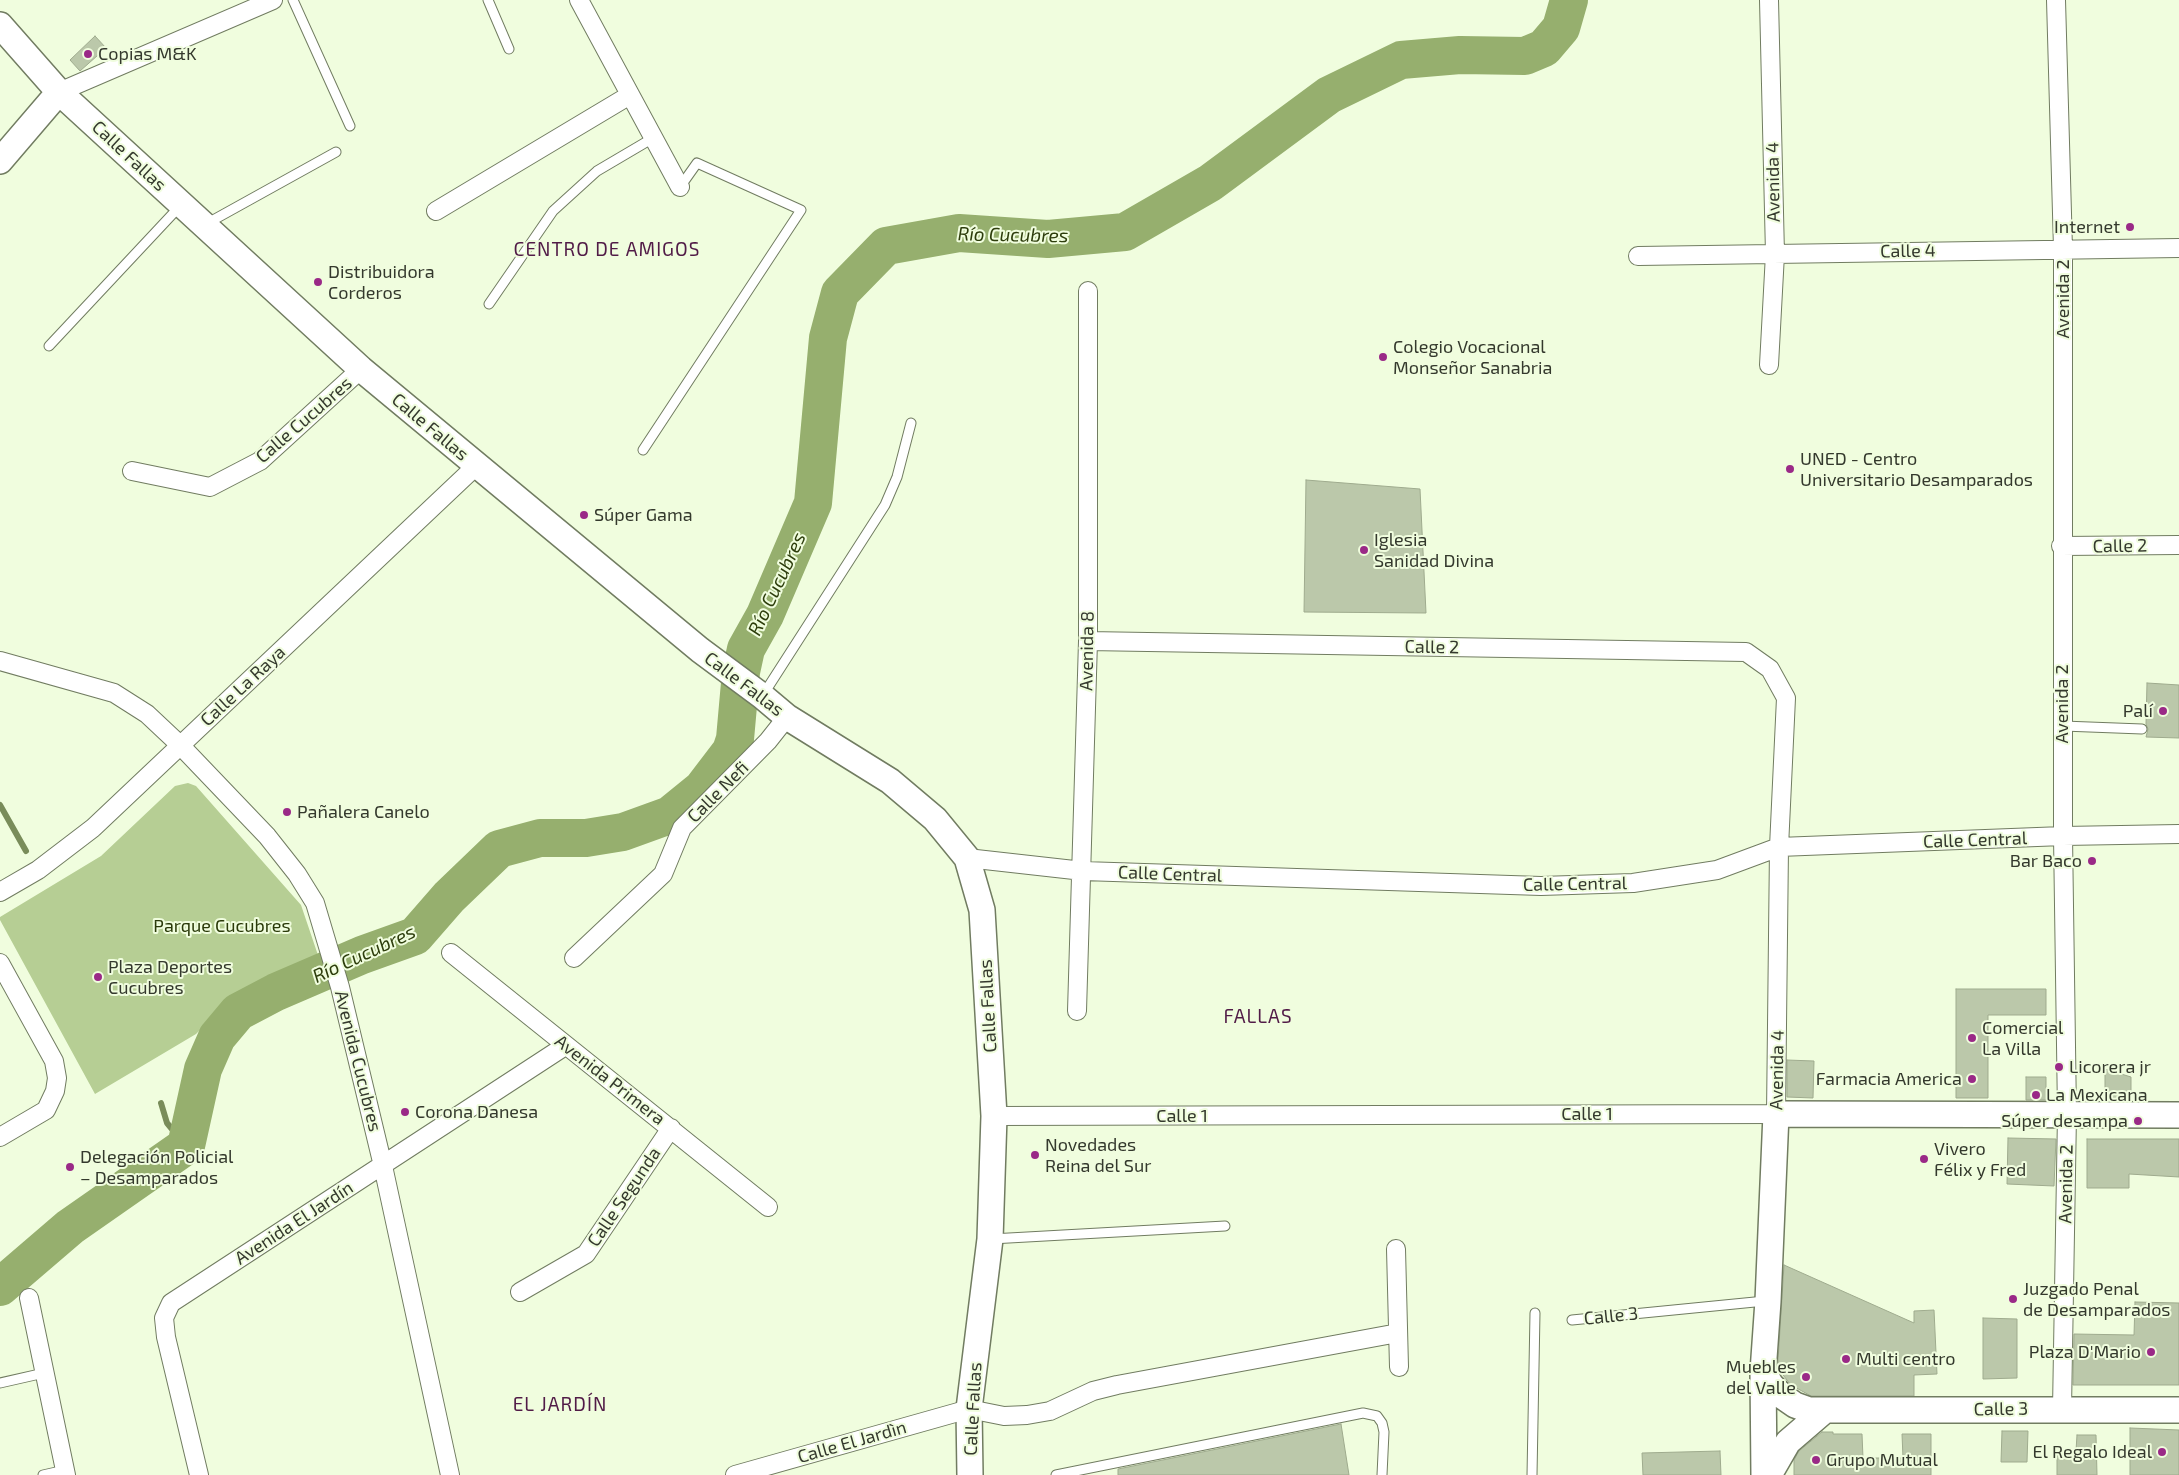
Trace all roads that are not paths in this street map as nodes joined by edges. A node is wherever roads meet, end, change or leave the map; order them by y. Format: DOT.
graph roads {
  1 [pos="273,0"];
  2 [pos="293,0"];
  3 [pos="488,0"];
  4 [pos="579,0"];
  5 [pos="1769,0"];
  6 [pos="2056,0"];
  7 [pos="0,25"];
  8 [pos="509,49"];
  9 [pos="59,92"];
  10 [pos="630,95"];
  11 [pos="350,126"];
  12 [pos="653,138"];
  13 [pos="336,152"];
  14 [pos="0,161"];
  15 [pos="680,187"];
  16 [pos="182,204"];
  17 [pos="436,210"];
  18 [pos="204,225"];
  19 [pos="2179,248"];
  20 [pos="2063,249"];
  21 [pos="1775,254"];
  22 [pos="1638,256"];
  23 [pos="1088,291"];
  24 [pos="488,304"];
  25 [pos="49,346"];
  26 [pos="1770,365"];
  27 [pos="361,369"];
  28 [pos="911,423"];
  29 [pos="643,450"];
  30 [pos="476,466"];
  31 [pos="132,471"];
  32 [pos="2179,545"];
  33 [pos="2061,546"];
  34 [pos="1088,642"];
  35 [pos="0,661"];
  36 [pos="1770,669"];
  37 [pos="759,693"];
  38 [pos="787,717"];
  39 [pos="2063,726"];
  40 [pos="2142,728"];
  41 [pos="180,745"];
  42 [pos="2179,834"];
  43 [pos="2062,836"];
  44 [pos="1779,847"];
  45 [pos="967,858"];
  46 [pos="1083,871"];
  47 [pos="0,892"];
  48 [pos="452,954"];
  49 [pos="574,958"];
  50 [pos="0,963"];
  51 [pos="1078,1011"];
  52 [pos="566,1046"];
  53 [pos="1776,1114"];
  54 [pos="2067,1114"];
  55 [pos="2179,1115"];
  56 [pos="994,1116"];
  57 [pos="671,1128"];
  58 [pos="0,1137"];
  59 [pos="383,1166"];
  60 [pos="768,1207"];
  61 [pos="1225,1226"];
  62 [pos="990,1239"];
  63 [pos="1396,1249"];
  64 [pos="520,1292"];
  65 [pos="29,1298"];
  66 [pos="1768,1301"];
  67 [pos="1535,1313"];
  68 [pos="1572,1320"];
  69 [pos="1398,1333"];
  70 [pos="1398,1367"];
  71 [pos="1763,1372"];
  72 [pos="44,1373"];
  73 [pos="0,1383"];
  74 [pos="969,1409"];
  75 [pos="2062,1409"];
  76 [pos="2179,1410"];
  77 [pos="1824,1411"];
  78 [pos="65,1472"];
  79 [pos="43,1475"];
  80 [pos="199,1475"];
  81 [pos="450,1475"];
  82 [pos="735,1475"];
  83 [pos="970,1475"];
  84 [pos="1056,1475"];
  85 [pos="1382,1475"];
  86 [pos="1532,1475"];
  87 [pos="1764,1475"];
  88 [pos="1769,1475"];
  1 -- 9 [label="street"];
  2 -- 11 [label="lane"];
  3 -- 8 [label="lane"];
  4 -- 10 [label="street"];
  5 -- 21 [label="street, Avenida 4"];
  6 -- 20 [label="street, Avenida 2"];
  7 -- 9 [label="street, Calle Fallas"];
  9 -- 14 [label="street"];
  9 -- 16 [label="street, Calle Fallas"];
  10 -- 12 [label="street"];
  10 -- 17 [label="street"];
  12 -- 15 [label="street"];
  12 -- 24 [label="lane"];
  13 -- 18 [label="lane"];
  15 -- 29 [label="lane"];
  16 -- 18 [label="street, Calle Fallas"];
  16 -- 25 [label="lane"];
  18 -- 27 [label="street, Calle Fallas"];
  19 -- 20 [label="street, Calle 4"];
  20 -- 21 [label="street, Calle 4"];
  20 -- 33 [label="street, Avenida 2"];
  21 -- 22 [label="street, Calle 4"];
  21 -- 26 [label="street, Avenida 4"];
  23 -- 34 [label="street, Avenida 8"];
  27 -- 30 [label="street, Calle Fallas"];
  27 -- 31 [label="street, Calle Cucubres"];
  28 -- 37 [label="lane"];
  30 -- 37 [label="street, Calle Fallas"];
  30 -- 41 [label="street, Calle La Raya"];
  32 -- 33 [label="street, Calle 2"];
  33 -- 39 [label="street, Avenida 2"];
  34 -- 36 [label="street, Calle 2"];
  34 -- 46 [label="street, Avenida 8"];
  35 -- 41 [label="street, Avenida Cucubres"];
  36 -- 44 [label="street, Avenida 4"];
  37 -- 38 [label="street, Calle Fallas"];
  38 -- 45 [label="street, Calle Fallas"];
  38 -- 49 [label="street, Calle Nefi"];
  39 -- 40 [label="lane"];
  39 -- 43 [label="street, Avenida 2"];
  41 -- 47 [label="street, Calle La Raya"];
  41 -- 59 [label="street, Avenida Cucubres"];
  42 -- 43 [label="street, Calle Central"];
  43 -- 44 [label="street, Calle Central"];
  43 -- 54 [label="street, Avenida 2"];
  44 -- 46 [label="street, Calle Central"];
  44 -- 53 [label="street, Avenida 4"];
  45 -- 46 [label="street, Calle Central"];
  45 -- 56 [label="street, Calle Fallas"];
  46 -- 51 [label="street, Avenida 8"];
  48 -- 52 [label="street, Avenida Primera"];
  50 -- 58 [label="street"];
  52 -- 57 [label="street, Avenida Primera"];
  52 -- 59 [label="street, Avenida El Jardín"];
  53 -- 54 [label="street, Calle 1"];
  53 -- 56 [label="street, Calle 1"];
  53 -- 66 [label="street, Avenida 4"];
  54 -- 55 [label="street, Calle 1"];
  54 -- 75 [label="street, Avenida 2"];
  56 -- 62 [label="street, Calle Fallas"];
  57 -- 60 [label="street, Avenida Primera"];
  57 -- 64 [label="street, Calle Segunda"];
  59 -- 80 [label="street, Avenida El Jardín"];
  59 -- 81 [label="street, Avenida Cucubres"];
  61 -- 62 [label="lane"];
  62 -- 74 [label="street, Calle Fallas"];
  63 -- 69 [label="street"];
  65 -- 72 [label="street"];
  66 -- 68 [label="lane, Calle 3"];
  66 -- 71 [label="street, Avenida 4"];
  67 -- 86 [label="lane"];
  69 -- 70 [label="street"];
  69 -- 74 [label="street"];
  71 -- 77 [label="street, Calle 3"];
  71 -- 87 [label="street, Avenida 4"];
  72 -- 73 [label="lane"];
  72 -- 78 [label="street"];
  74 -- 82 [label="street, Calle El Jardìn"];
  74 -- 83 [label="street, Calle Fallas"];
  75 -- 76 [label="street, Calle 3"];
  75 -- 77 [label="street, Calle 3"];
  77 -- 88 [label="street"];
  78 -- 79 [label="lane"];
  84 -- 85 [label="lane"];
}
